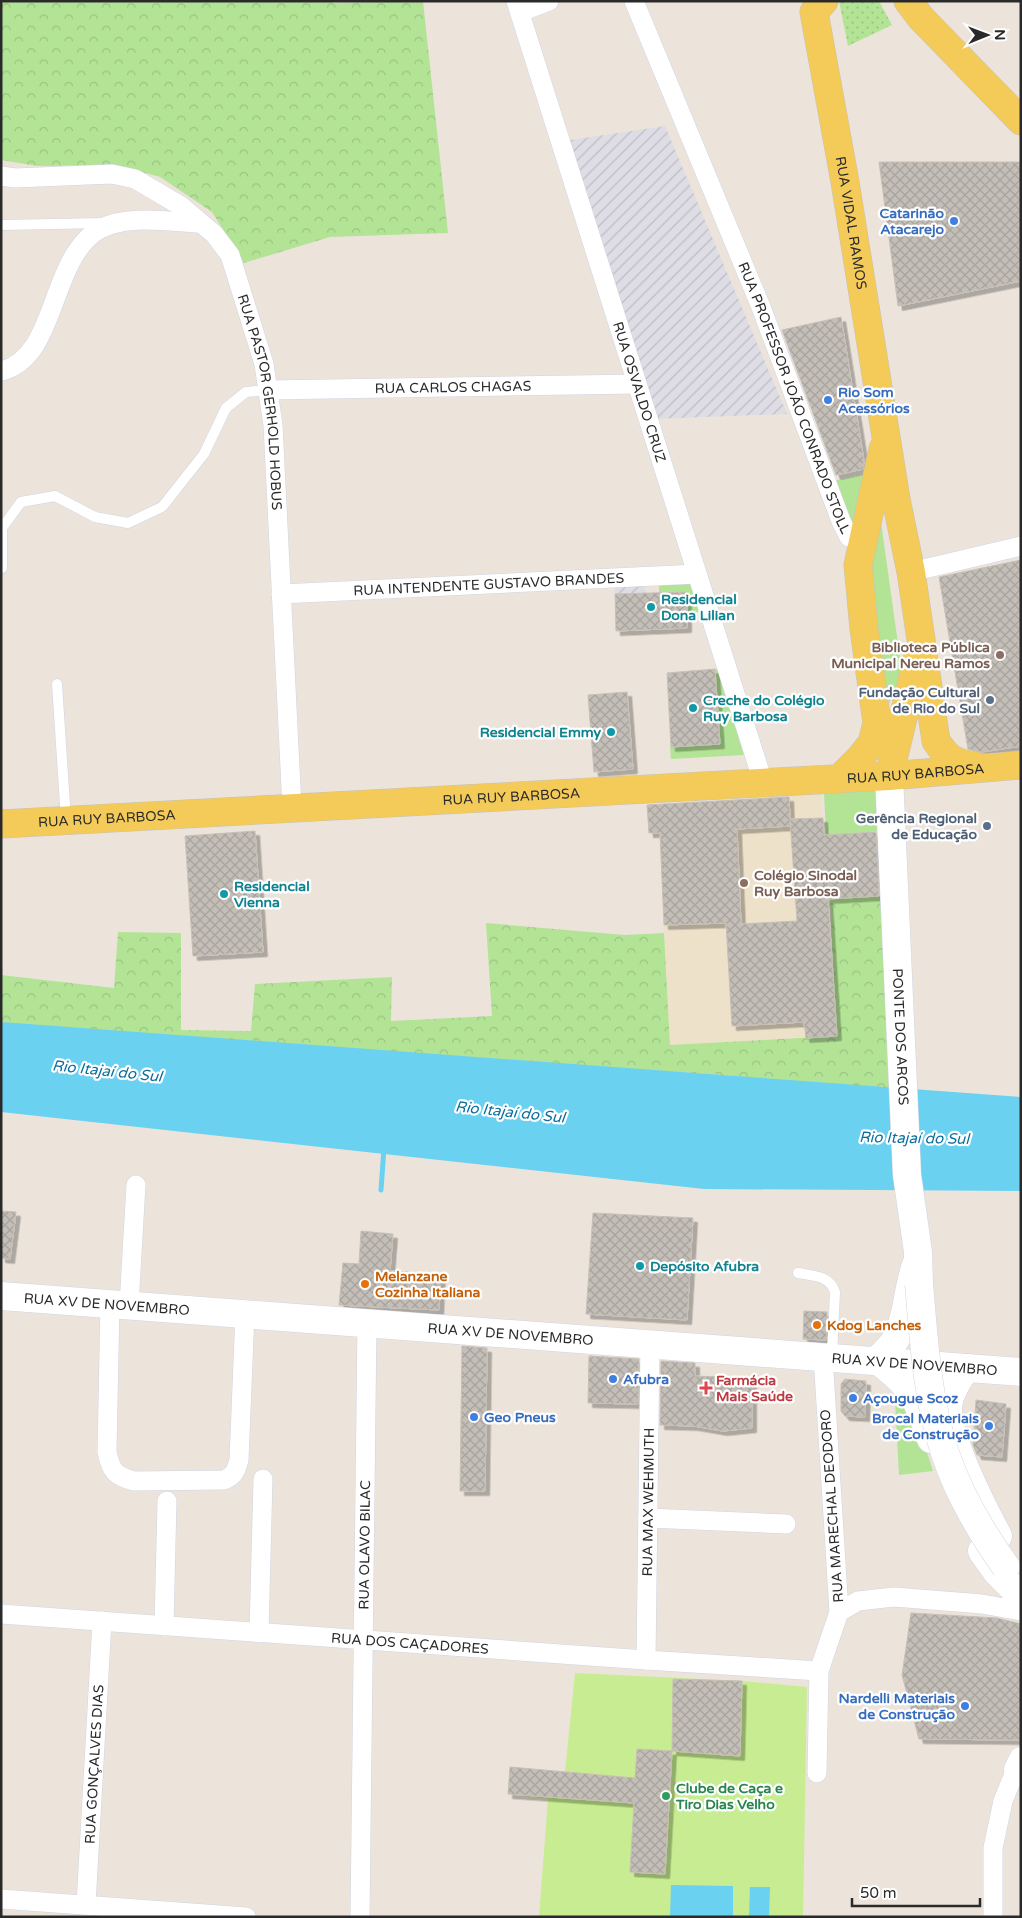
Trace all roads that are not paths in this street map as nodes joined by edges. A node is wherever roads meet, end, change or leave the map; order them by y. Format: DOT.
graph roads {
  1 [pos="548,1"];
  2 [pos="634,1"];
  3 [pos="908,1"];
  4 [pos="817,5"];
  5 [pos="518,7"];
  6 [pos="1021,121"];
  7 [pos="1,176"];
  8 [pos="116,223"];
  9 [pos="201,223"];
  10 [pos="1,225"];
  11 [pos="1,371"];
  12 [pos="637,384"];
  13 [pos="269,390"];
  14 [pos="886,433"];
  15 [pos="865,531"];
  16 [pos="1021,546"];
  17 [pos="2,568"];
  18 [pos="911,572"];
  19 [pos="697,574"];
  20 [pos="281,594"];
  21 [pos="922,641"];
  22 [pos="57,684"];
  23 [pos="902,719"];
  24 [pos="1021,765"];
  25 [pos="972,766"];
  26 [pos="889,776"];
  27 [pos="840,778"];
  28 [pos="763,782"];
  29 [pos="292,808"];
  30 [pos="66,821"];
  31 [pos="1,824"];
  32 [pos="136,1185"];
  33 [pos="918,1266"];
  34 [pos="798,1273"];
  35 [pos="1,1296"];
  36 [pos="119,1304"];
  37 [pos="245,1314"];
  38 [pos="367,1323"];
  39 [pos="650,1344"];
  40 [pos="828,1357"];
  41 [pos="877,1360"];
  42 [pos="967,1368"];
  43 [pos="1021,1372"];
  44 [pos="919,1404"];
  45 [pos="948,1423"];
  46 [pos="960,1454"];
  47 [pos="263,1479"];
  48 [pos="953,1498"];
  49 [pos="167,1501"];
  50 [pos="648,1518"];
  51 [pos="786,1524"];
  52 [pos="1011,1574"];
  53 [pos="1021,1596"];
  54 [pos="982,1604"];
  55 [pos="1021,1611"];
  56 [pos="839,1612"];
  57 [pos="1,1614"];
  58 [pos="102,1621"];
  59 [pos="164,1626"];
  60 [pos="259,1632"];
  61 [pos="363,1640"];
  62 [pos="646,1660"];
  63 [pos="819,1671"];
  64 [pos="1019,1767"];
  65 [pos="817,1773"];
  66 [pos="1,1899"];
  67 [pos="86,1905"];
  68 [pos="246,1917"];
  69 [pos="360,1917"];
  70 [pos="993,1917"];
  1 -- 5 [label="street"];
  2 -- 15 [label="street, RUA PROFESSOR JOÃO CONRADO STOLL"];
  3 -- 6 [label="main road"];
  4 -- 14 [label="main road, RUA VIDAL RAMOS"];
  5 -- 12 [label="street, RUA OSVALDO CRUZ"];
  7 -- 9 [label="street, RUA PASTOR GERHOLD HOBUS"];
  8 -- 9 [label="street"];
  8 -- 10 [label="lane"];
  8 -- 11 [label="street"];
  9 -- 13 [label="street, RUA PASTOR GERHOLD HOBUS"];
  12 -- 13 [label="street, RUA CARLOS CHAGAS"];
  12 -- 19 [label="street, RUA OSVALDO CRUZ"];
  13 -- 17 [label="lane"];
  13 -- 20 [label="street, RUA PASTOR GERHOLD HOBUS"];
  14 -- 15 [label="main road, RUA VIDAL RAMOS"];
  14 -- 18 [label="main road, RUA VIDAL RAMOS"];
  15 -- 27 [label="main road, RUA PROFESSOR JOÃO CONRADO STOLL"];
  16 -- 18 [label="street"];
  18 -- 21 [label="main road, RUA VIDAL RAMOS"];
  19 -- 20 [label="street, RUA INTENDENTE GUSTAVO BRANDES"];
  19 -- 28 [label="street, RUA OSVALDO CRUZ"];
  20 -- 29 [label="street, RUA PASTOR GERHOLD HOBUS"];
  21 -- 23 [label="main road"];
  21 -- 25 [label="main road, RUA VIDAL RAMOS"];
  22 -- 30 [label="lane"];
  23 -- 25 [label="main road"];
  23 -- 26 [label="main road"];
  24 -- 25 [label="main road, RUA RUY BARBOSA"];
  25 -- 26 [label="main road, RUA RUY BARBOSA"];
  26 -- 27 [label="main road, RUA RUY BARBOSA"];
  26 -- 33 [label="main road, PONTE DOS ARCOS"];
  27 -- 28 [label="main road, RUA RUY BARBOSA"];
  28 -- 29 [label="main road, RUA RUY BARBOSA"];
  29 -- 30 [label="main road, RUA RUY BARBOSA"];
  30 -- 31 [label="main road, RUA RUY BARBOSA"];
  32 -- 36 [label="street"];
  33 -- 41 [label="main road"];
  33 -- 52 [label="main road, PONTE DOS ARCOS, bridge"];
  34 -- 40 [label="lane"];
  35 -- 36 [label="main road, RUA XV DE NOVEMBRO"];
  36 -- 37 [label="main road, RUA XV DE NOVEMBRO"];
  36 -- 37 [label="street"];
  37 -- 38 [label="main road, RUA XV DE NOVEMBRO"];
  38 -- 39 [label="main road, RUA XV DE NOVEMBRO"];
  38 -- 61 [label="street, RUA OLAVO BILAC"];
  39 -- 40 [label="main road, RUA XV DE NOVEMBRO"];
  39 -- 50 [label="street, RUA MAX WEHMUTH"];
  40 -- 41 [label="main road, RUA XV DE NOVEMBRO"];
  40 -- 56 [label="street, RUA MARECHAL DEODORO"];
  41 -- 42 [label="main road, RUA XV DE NOVEMBRO"];
  41 -- 44 [label="main road"];
  42 -- 43 [label="main road, RUA XV DE NOVEMBRO"];
  42 -- 45 [label="main road"];
  44 -- 45 [label="main road"];
  44 -- 48 [label="main road"];
  45 -- 46 [label="main road"];
  46 -- 48 [label="main road"];
  46 -- 52 [label="main road"];
  47 -- 60 [label="street"];
  48 -- 52 [label="main road"];
  49 -- 59 [label="street"];
  50 -- 51 [label="street"];
  50 -- 62 [label="street, RUA MAX WEHMUTH"];
  52 -- 53 [label="main road"];
  52 -- 54 [label="street"];
  54 -- 55 [label="street"];
  54 -- 56 [label="street"];
  56 -- 63 [label="street, RUA MARECHAL DEODORO"];
  57 -- 58 [label="street, RUA DOS CAÇADORES"];
  58 -- 59 [label="street, RUA DOS CAÇADORES"];
  58 -- 67 [label="street, RUA GONÇALVES DIAS"];
  59 -- 60 [label="street, RUA DOS CAÇADORES"];
  60 -- 61 [label="street, RUA DOS CAÇADORES"];
  61 -- 62 [label="street, RUA DOS CAÇADORES"];
  61 -- 69 [label="street, RUA OLAVO BILAC"];
  62 -- 63 [label="street, RUA DOS CAÇADORES"];
  63 -- 65 [label="street, RUA MARECHAL DEODORO"];
  64 -- 70 [label="street"];
  66 -- 67 [label="street"];
  67 -- 68 [label="street"];
}
